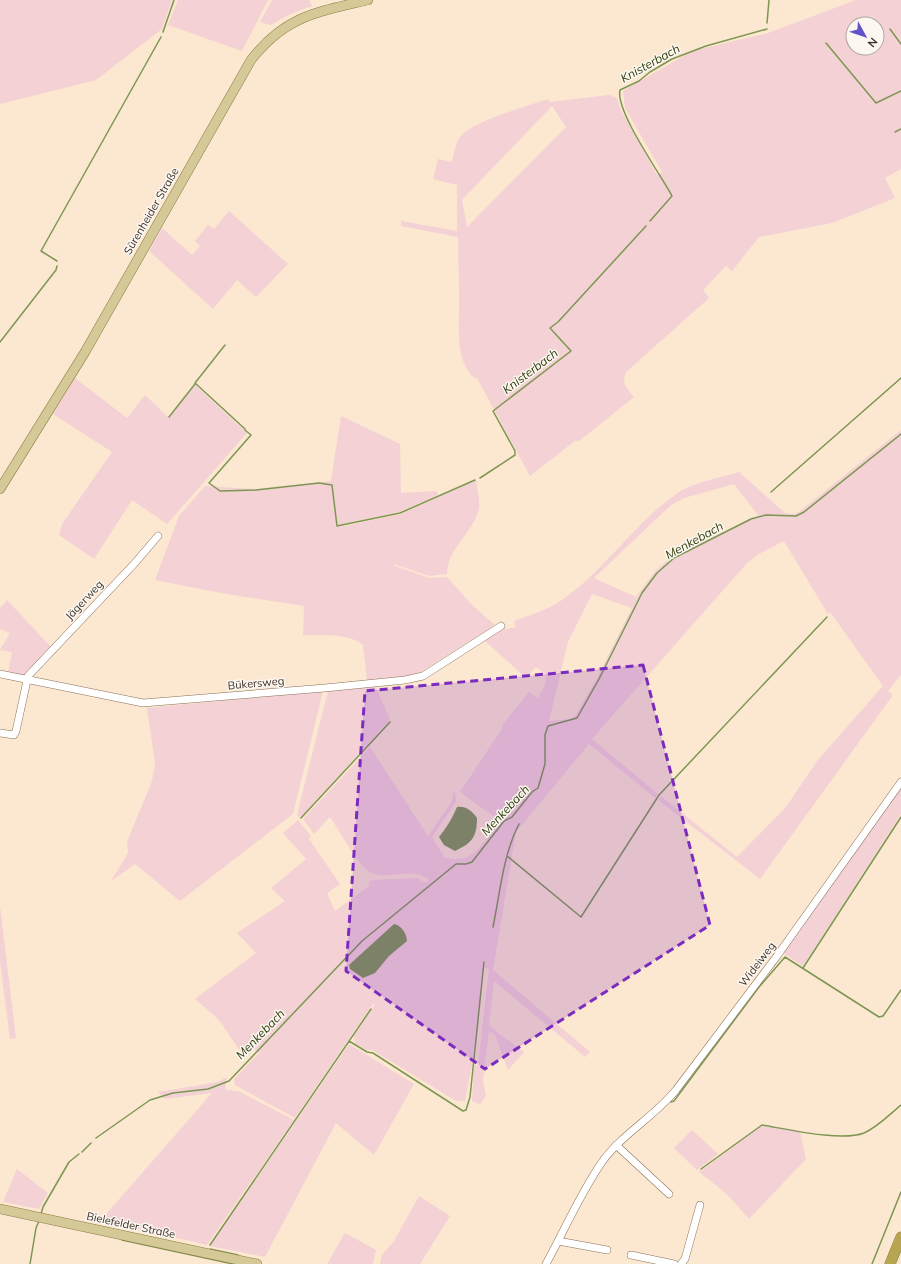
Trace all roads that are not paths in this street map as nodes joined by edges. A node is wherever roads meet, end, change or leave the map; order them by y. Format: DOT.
graph roads {
  1 [pos="368,0"];
  2 [pos="0,489"];
  3 [pos="158,536"];
  4 [pos="501,626"];
  5 [pos="0,674"];
  6 [pos="27,679"];
  7 [pos="0,732"];
  8 [pos="901,782"];
  9 [pos="616,1145"];
  10 [pos="669,1194"];
  11 [pos="700,1205"];
  12 [pos="0,1209"];
  13 [pos="901,1237"];
  14 [pos="558,1241"];
  15 [pos="607,1250"];
  16 [pos="631,1255"];
  17 [pos="257,1264"];
  18 [pos="546,1264"];
  19 [pos="674,1264"];
  20 [pos="681,1264"];
  21 [pos="890,1264"];
  1 -- 2 [label="main road, Sürenheider Straße"];
  3 -- 6 [label="street, Jägerweg"];
  4 -- 6 [label="street, Bükersweg"];
  5 -- 6 [label="street, Bükersweg"];
  6 -- 7 [label="street"];
  8 -- 9 [label="street, Wideiweg"];
  9 -- 10 [label="street"];
  9 -- 14 [label="street, Wideiweg"];
  11 -- 20 [label="street"];
  12 -- 17 [label="main road, Bielefelder Straße"];
  13 -- 21 [label="highway"];
  14 -- 15 [label="street"];
  14 -- 18 [label="street, Wideiweg"];
  16 -- 19 [label="street"];
}
